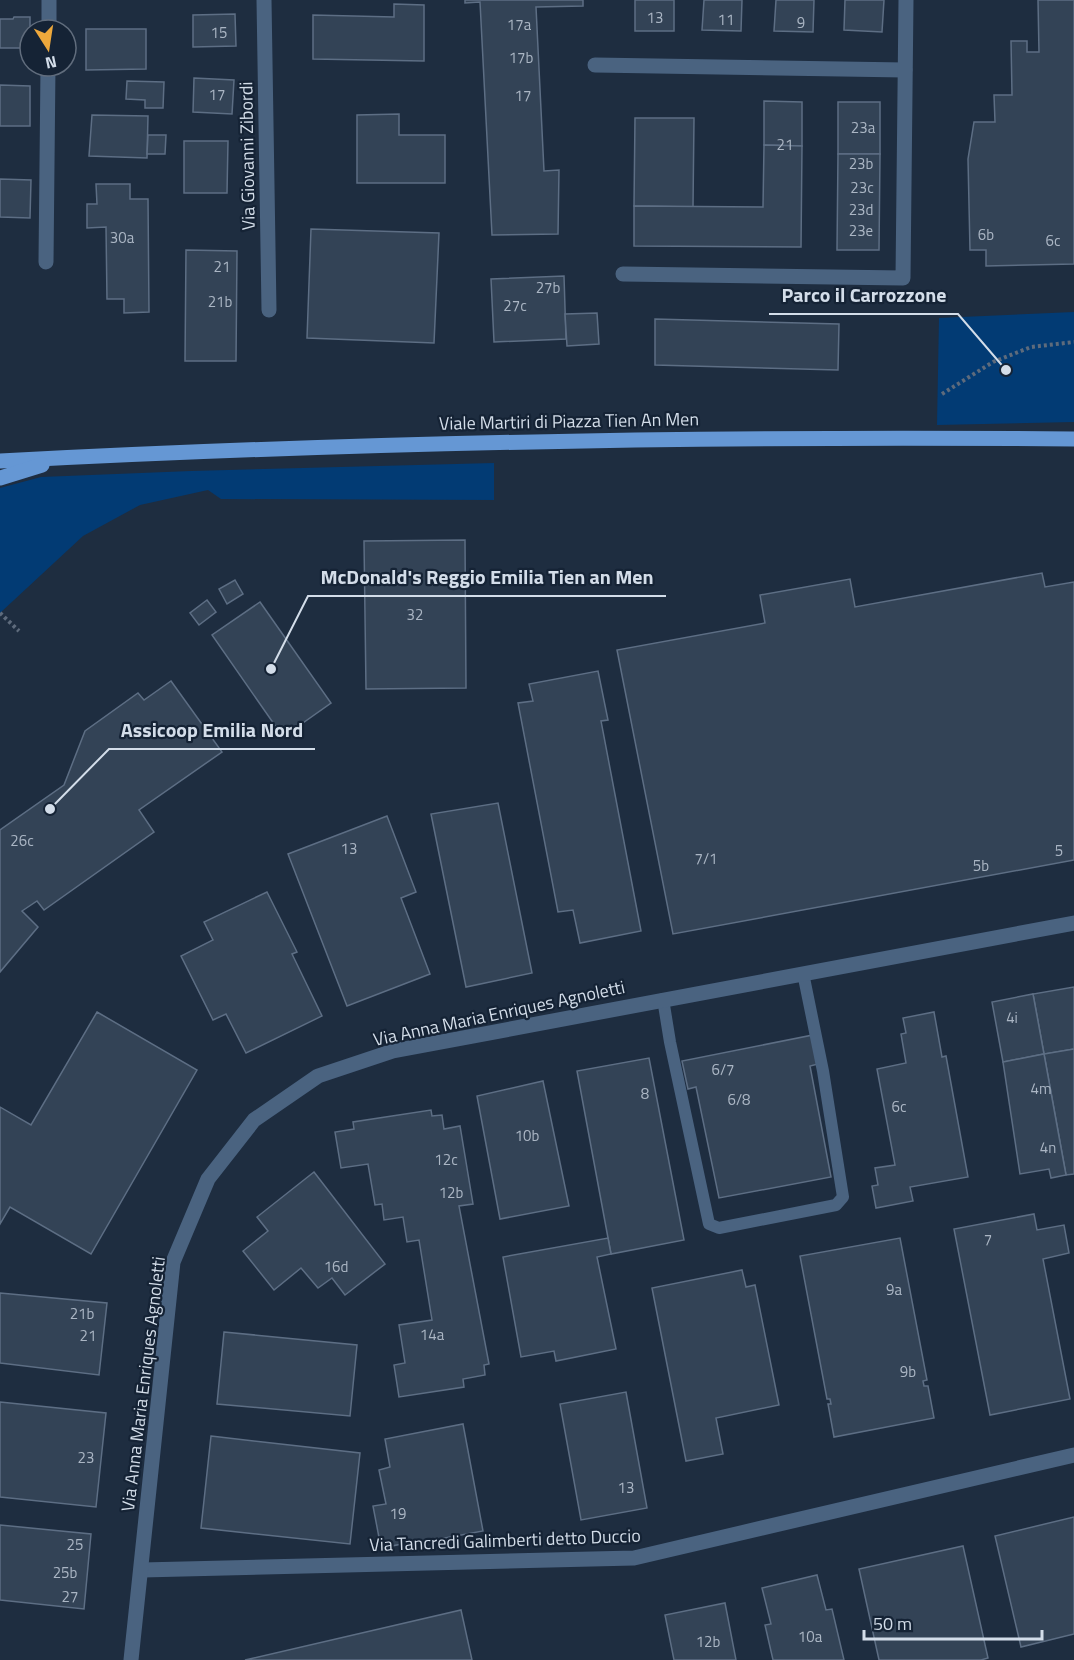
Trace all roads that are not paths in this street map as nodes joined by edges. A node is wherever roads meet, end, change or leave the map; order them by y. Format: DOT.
graph roads {
  1 [pos="49,0"];
  2 [pos="264,0"];
  3 [pos="906,0"];
  4 [pos="49,18"];
  5 [pos="596,65"];
  6 [pos="905,70"];
  7 [pos="48,78"];
  8 [pos="46,262"];
  9 [pos="623,274"];
  10 [pos="269,310"];
  11 [pos="1074,439"];
  12 [pos="65,458"];
  13 [pos="0,461"];
  14 [pos="0,478"];
  15 [pos="1074,923"];
  16 [pos="803,973"];
  17 [pos="663,999"];
  18 [pos="1074,1455"];
  19 [pos="142,1570"];
  20 [pos="131,1660"];
  1 -- 4 [label="street"];
  2 -- 10 [label="street, Via Giovanni Zibordi"];
  3 -- 6 [label="street"];
  5 -- 6 [label="street"];
  6 -- 9 [label="street"];
  7 -- 8 [label="street"];
  11 -- 12 [label="main road, Viale Martiri di Piazza Tien An Men"];
  12 -- 13 [label="main road, Viale Martiri di Piazza Tien An Men"];
  12 -- 14 [label="main road, Viale Martiri di Piazza Tien An Men"];
  15 -- 16 [label="street, Via Anna Maria Enriques Agnoletti"];
  16 -- 17 [label="street, Via Anna Maria Enriques Agnoletti"];
  16 -- 17 [label="lane"];
  17 -- 19 [label="street, Via Anna Maria Enriques Agnoletti"];
  18 -- 19 [label="street, Via Tancredi Galimberti detto Duccio"];
  19 -- 20 [label="street, Via Anna Maria Enriques Agnoletti"];
}
